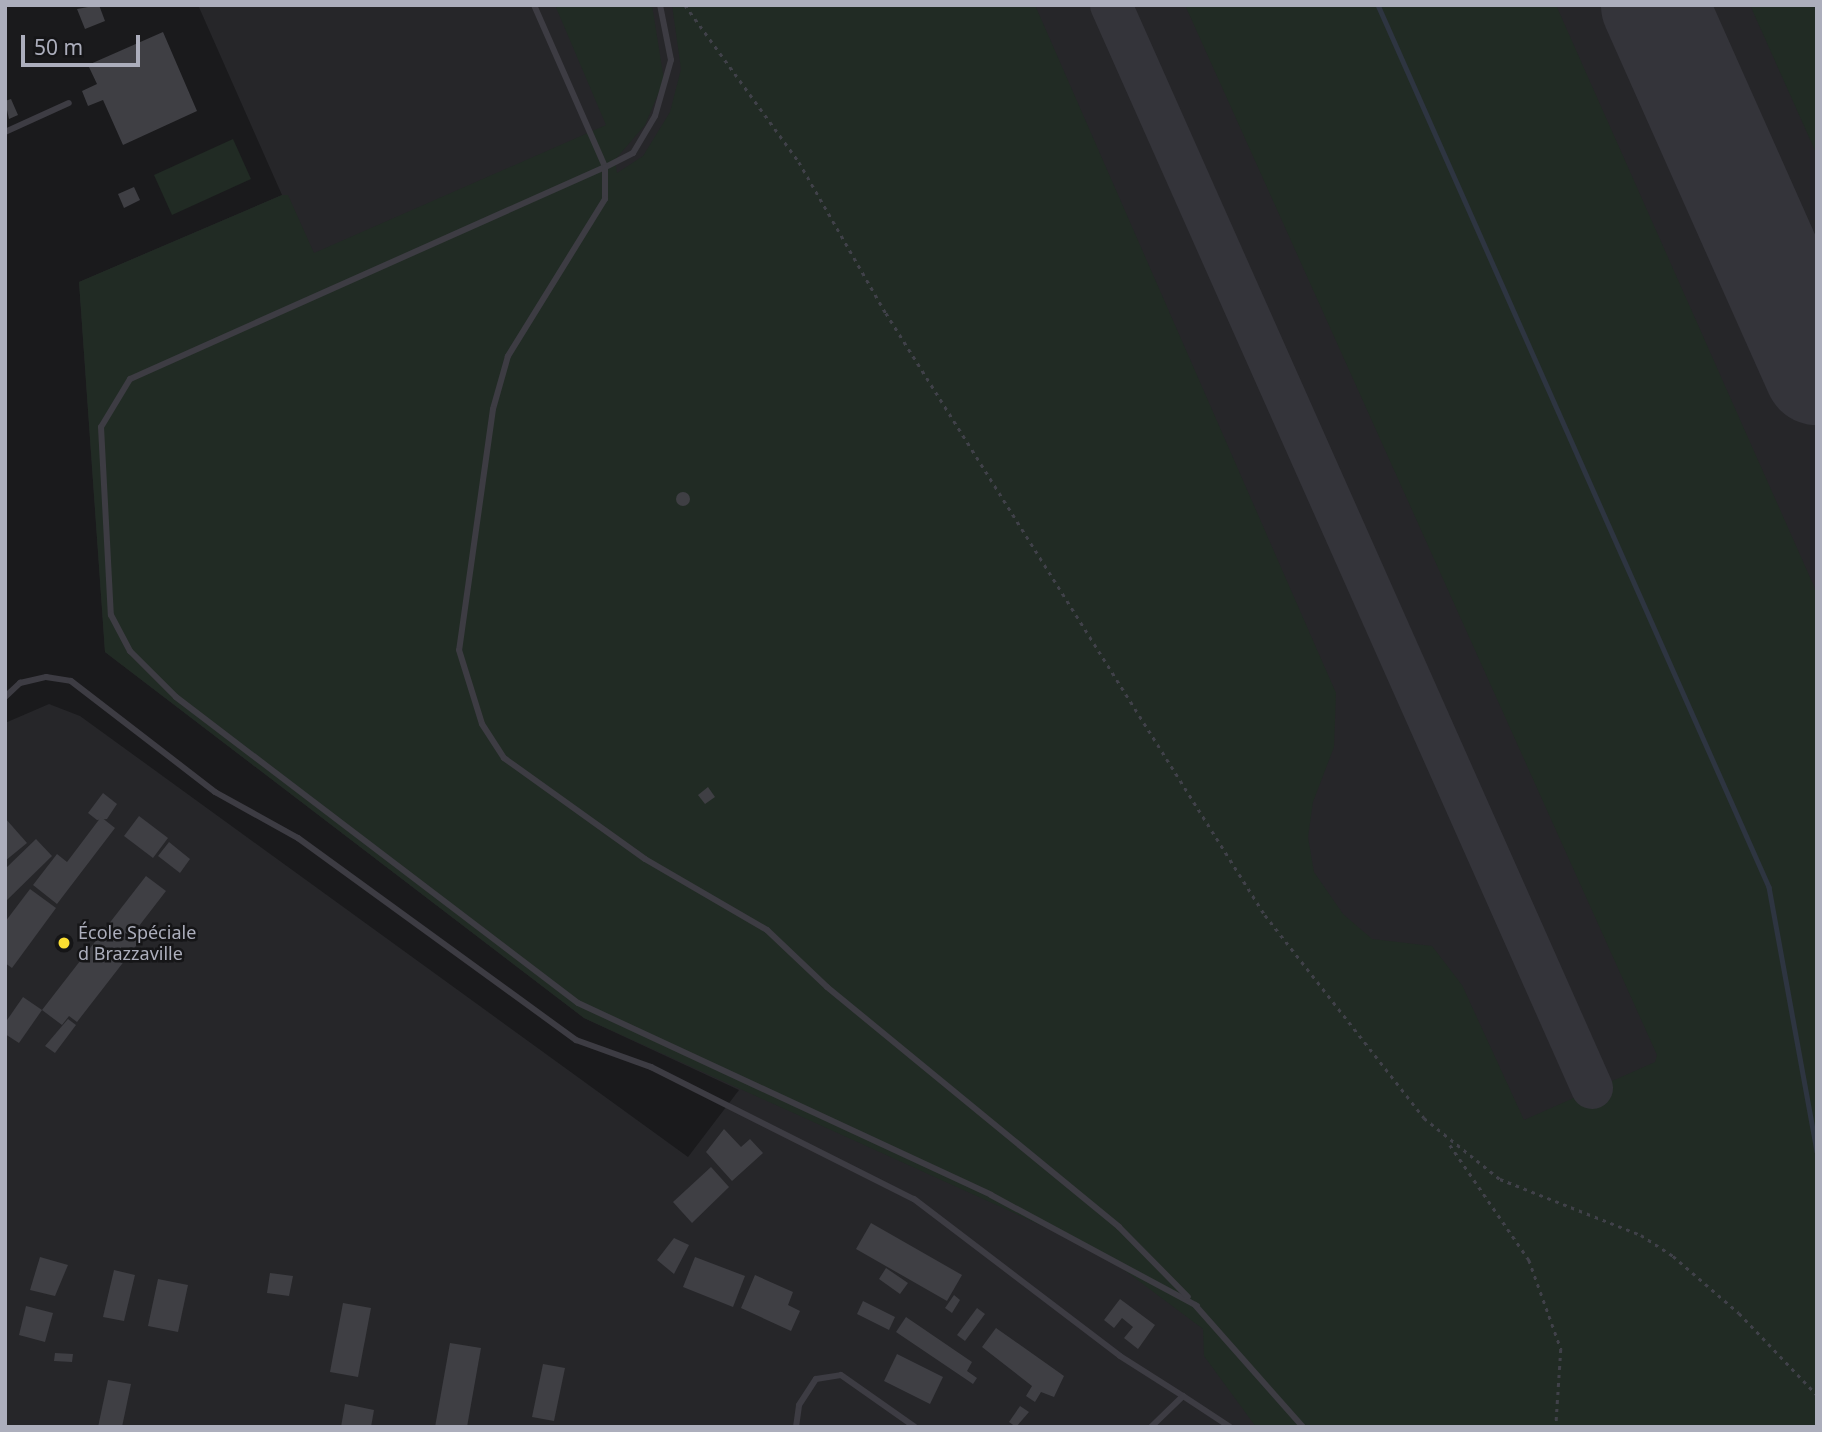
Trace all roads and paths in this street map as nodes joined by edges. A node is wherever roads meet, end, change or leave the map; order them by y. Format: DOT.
graph roads {
  1 [pos="534,5"];
  2 [pos="660,5"];
  3 [pos="685,5"];
  4 [pos="69,103"];
  5 [pos="5,132"];
  6 [pos="606,167"];
  7 [pos="5,697"];
  8 [pos="1446,1139"];
  9 [pos="1197,1306"];
  10 [pos="1817,1395"];
  11 [pos="1184,1396"];
  12 [pos="796,1427"];
  13 [pos="915,1427"];
  14 [pos="1151,1427"];
  15 [pos="1230,1427"];
  16 [pos="1303,1427"];
  17 [pos="1556,1427"];
  1 -- 6 [label="lane"];
  2 -- 6 [label="lane"];
  3 -- 8 [label="path"];
  4 -- 5 [label="lane"];
  6 -- 9 [label="lane"];
  6 -- 9 [label="lane"];
  7 -- 11 [label="lane"];
  8 -- 10 [label="path"];
  8 -- 17 [label="path"];
  9 -- 16 [label="lane"];
  11 -- 14 [label="lane"];
  11 -- 15 [label="lane"];
  12 -- 13 [label="lane"];
}
